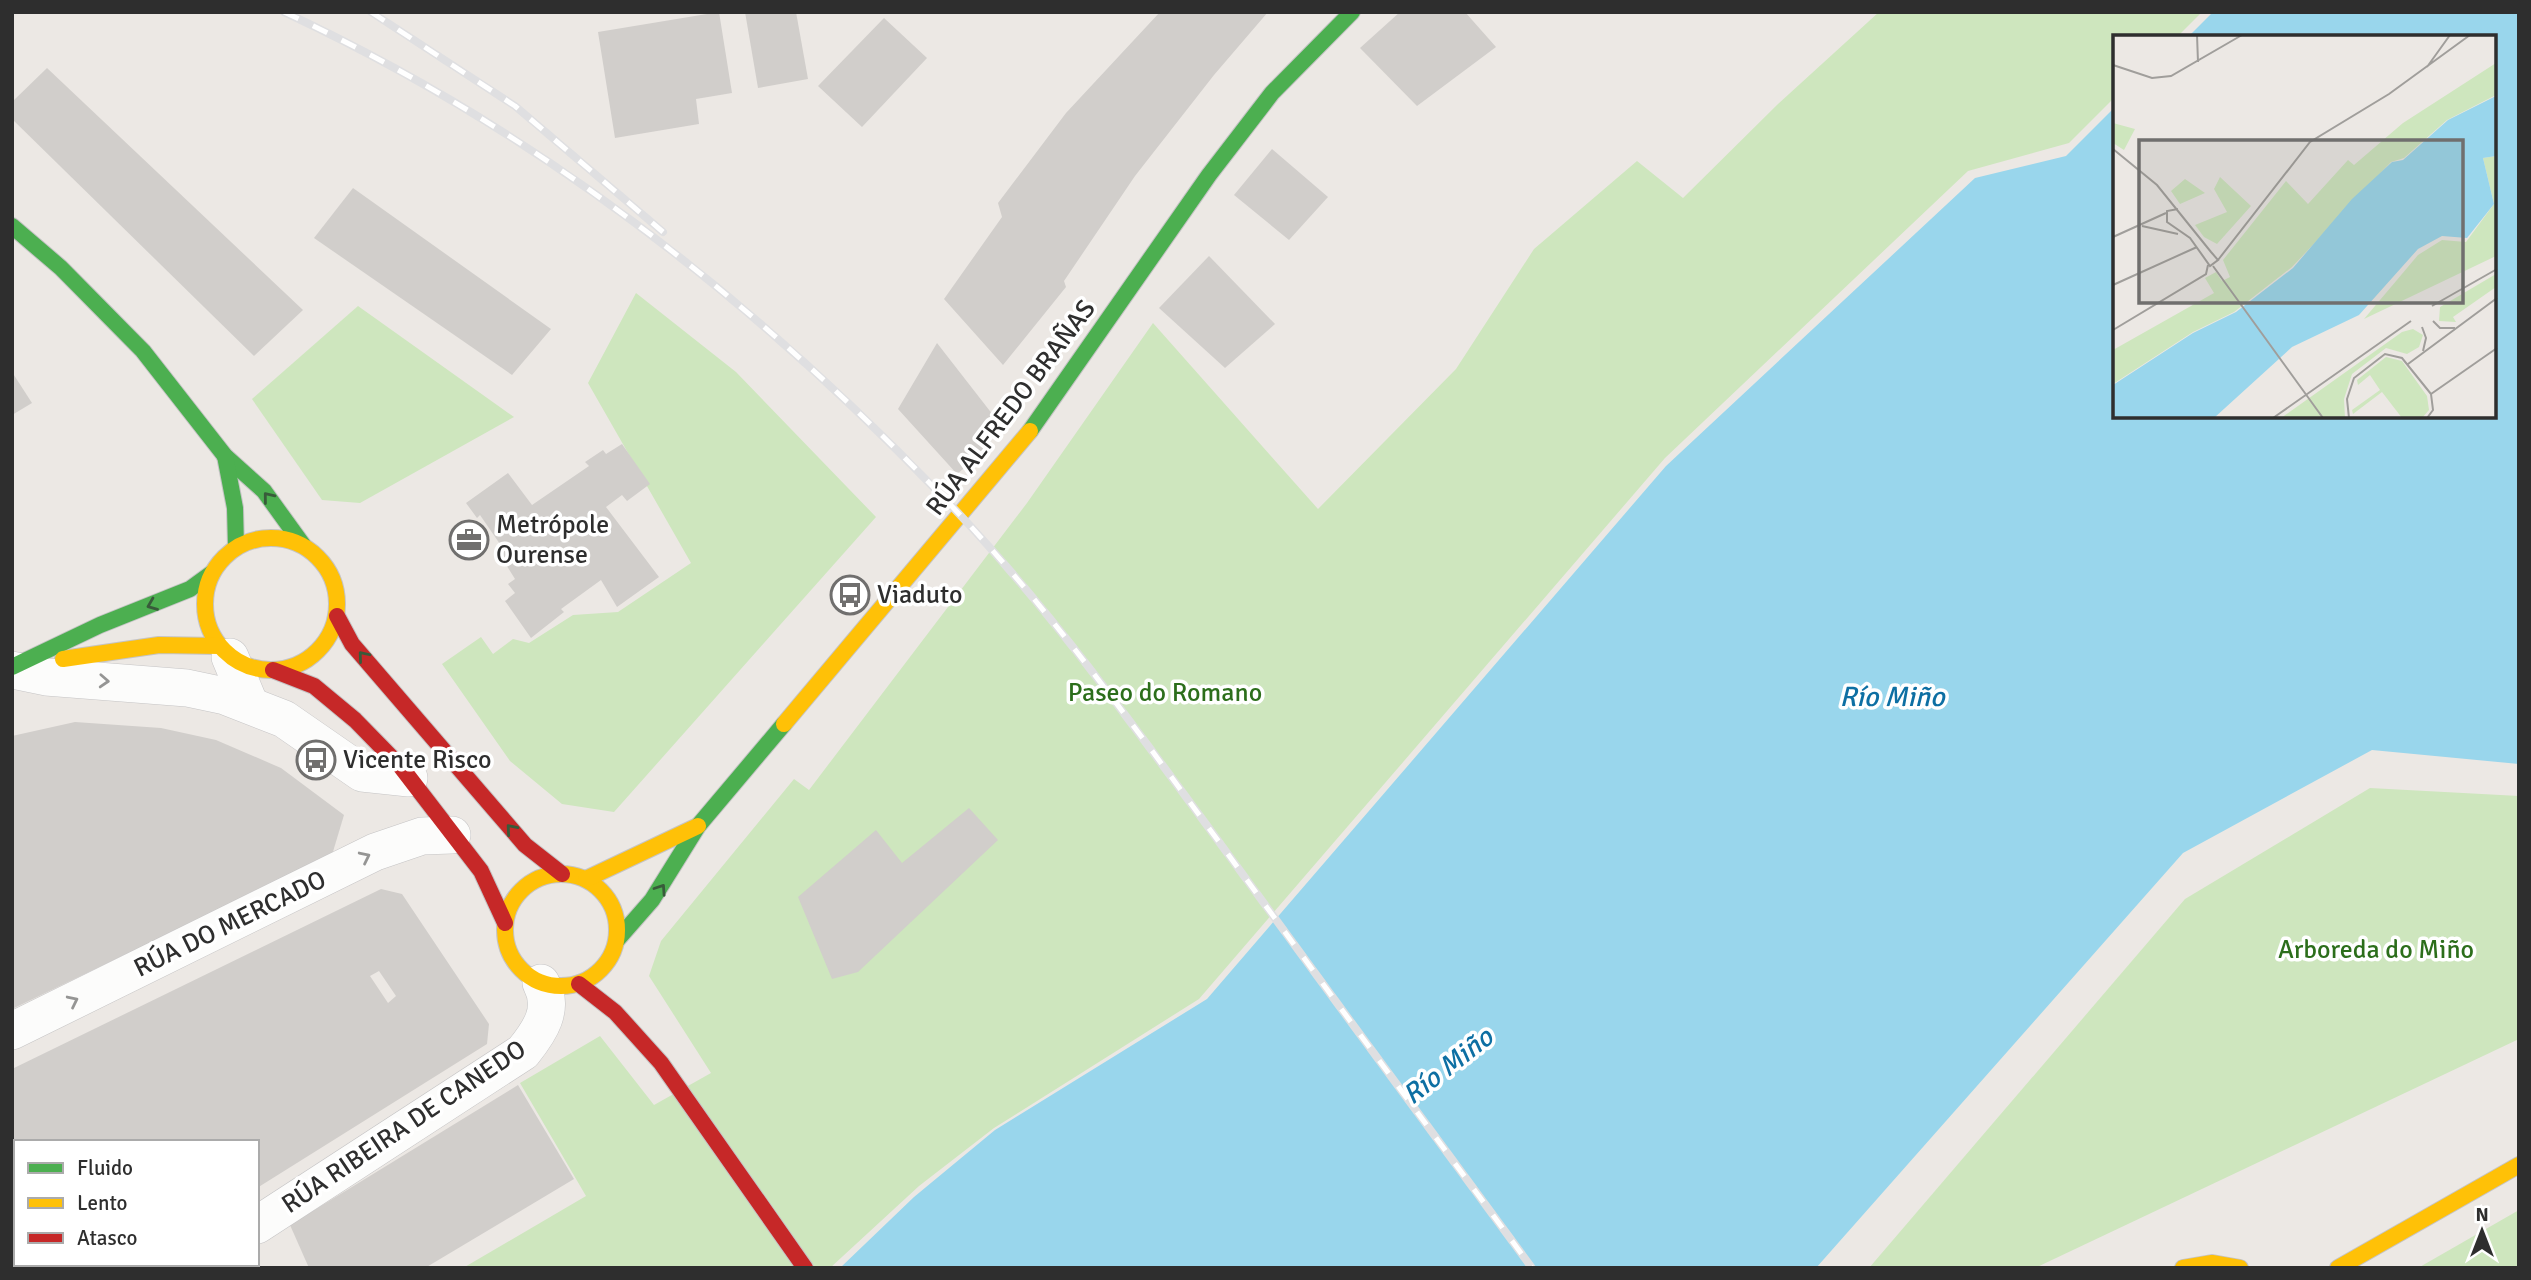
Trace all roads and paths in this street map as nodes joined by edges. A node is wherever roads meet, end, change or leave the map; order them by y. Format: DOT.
graph roads {
  1 [pos="1352,12"];
  2 [pos="12,226"];
  3 [pos="225,456"];
  4 [pos="303,545"];
  5 [pos="236,547"];
  6 [pos="212,573"];
  7 [pos="337,616"];
  8 [pos="225,651"];
  9 [pos="12,668"];
  10 [pos="272,670"];
  11 [pos="250,705"];
  12 [pos="409,778"];
  13 [pos="698,825"];
  14 [pos="452,835"];
  15 [pos="562,874"];
  16 [pos="586,879"];
  17 [pos="506,923"];
  18 [pos="617,940"];
  19 [pos="606,965"];
  20 [pos="541,983"];
  21 [pos="579,984"];
  22 [pos="12,1031"];
  23 [pos="639,1036"];
  24 [pos="2519,1166"];
  25 [pos="259,1224"];
  26 [pos="805,1268"];
  27 [pos="2183,1268"];
  28 [pos="2241,1268"];
  29 [pos="2338,1268"];
  1 -- 13 [label="main road, RÚA ALFREDO BRAÑAS"];
  2 -- 3 [label="main road"];
  4 -- 3 [label="main road, one-way"];
  3 -- 5 [label="main road"];
  4 -- 5 [label="main road"];
  4 -- 7 [label="main road"];
  5 -- 6 [label="main road"];
  6 -- 8 [label="main road"];
  6 -- 9 [label="main road, one-way"];
  7 -- 10 [label="main road"];
  15 -- 7 [label="main road, one-way"];
  8 -- 9 [label="main road"];
  8 -- 10 [label="main road"];
  8 -- 11 [label="street"];
  9 -- 11 [label="street, one-way"];
  10 -- 12 [label="main road"];
  11 -- 12 [label="street"];
  12 -- 14 [label="main road"];
  13 -- 16 [label="main road, RÚA ALFREDO BRAÑAS"];
  18 -- 13 [label="main road, RÚA ALFREDO BRAÑAS, one-way"];
  14 -- 17 [label="main road"];
  22 -- 14 [label="street, RÚA DO MERCADO, one-way"];
  15 -- 16 [label="main road"];
  15 -- 17 [label="main road"];
  16 -- 18 [label="main road"];
  17 -- 20 [label="main road"];
  18 -- 19 [label="main road"];
  19 -- 21 [label="main road"];
  19 -- 23 [label="main road"];
  20 -- 21 [label="main road"];
  20 -- 25 [label="street, RÚA RIBEIRA DE CANEDO"];
  21 -- 23 [label="main road"];
  23 -- 26 [label="main road"];
  24 -- 29 [label="main road"];
  27 -- 28 [label="main road"];
}
